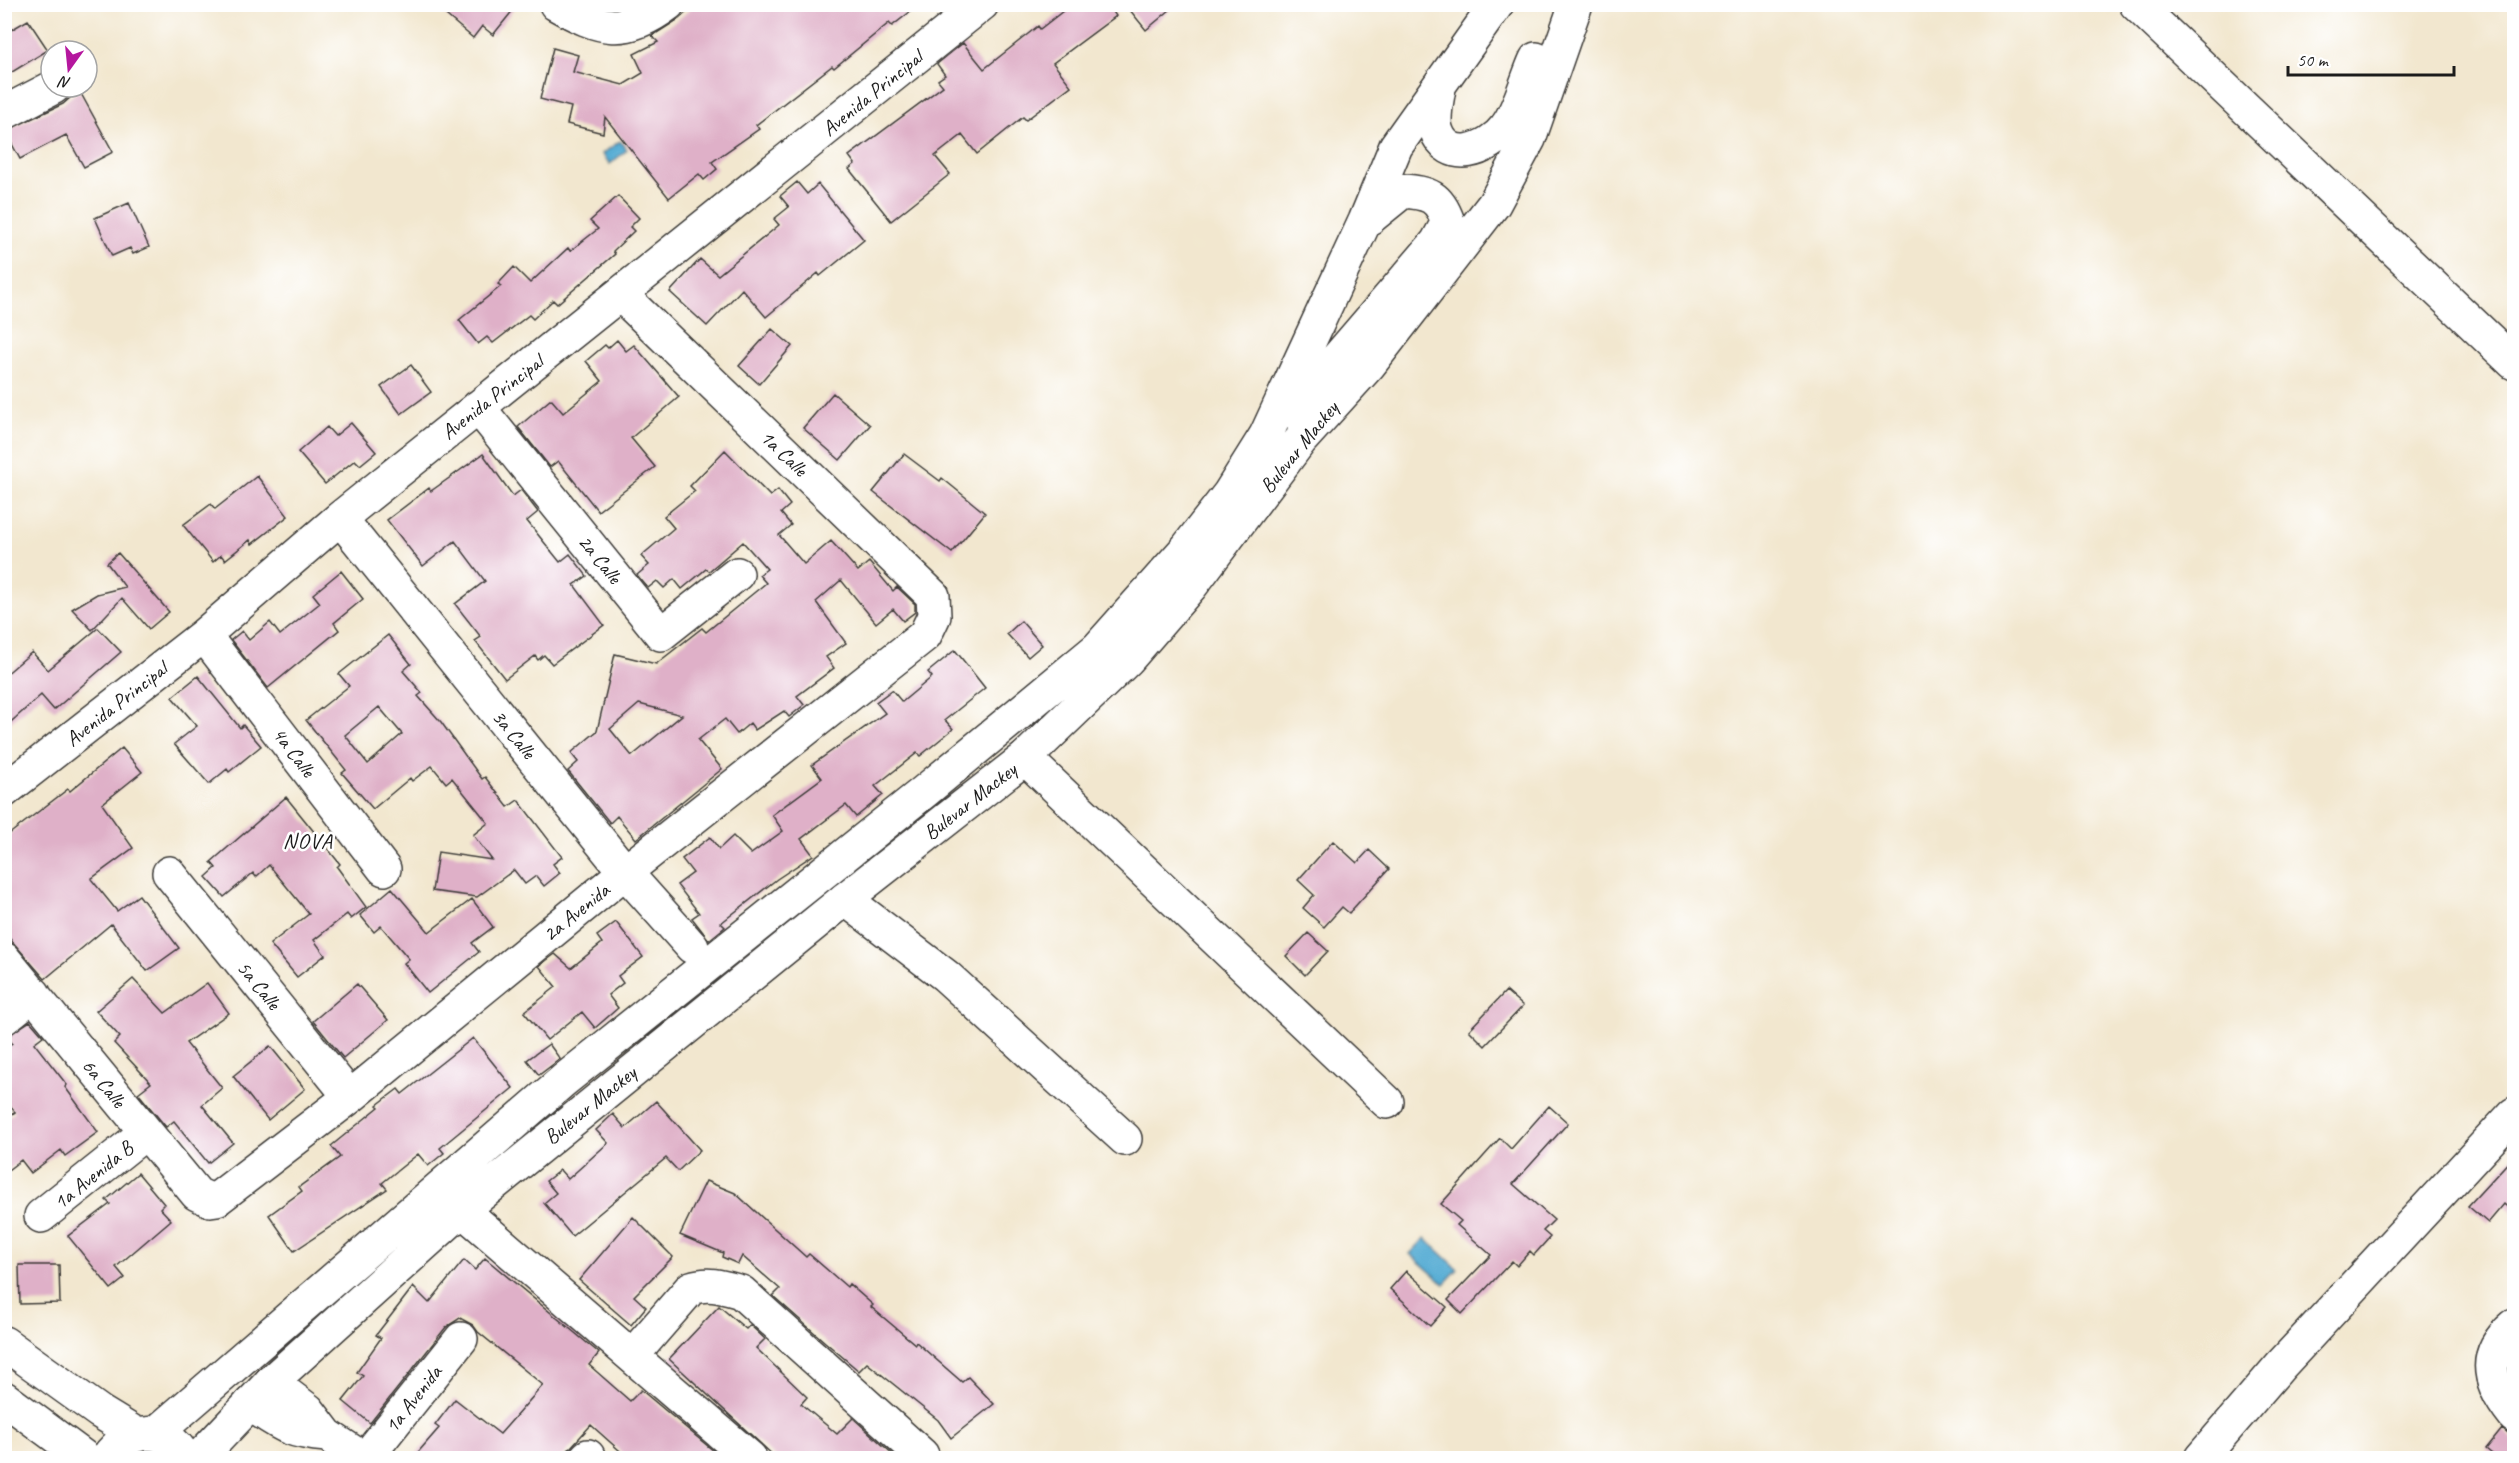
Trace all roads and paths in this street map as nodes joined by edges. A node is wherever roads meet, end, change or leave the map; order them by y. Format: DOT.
graph roads {
  1 [pos="668,4"];
  2 [pos="982,4"];
  3 [pos="1497,4"];
  4 [pos="2136,4"];
  5 [pos="558,5"];
  6 [pos="1573,12"];
  7 [pos="1439,88"];
  8 [pos="39,95"];
  9 [pos="4,113"];
  10 [pos="1365,221"];
  11 [pos="621,296"];
  12 [pos="2514,363"];
  13 [pos="478,407"];
  14 [pos="1300,441"];
  15 [pos="340,518"];
  16 [pos="737,573"];
  17 [pos="934,616"];
  18 [pos="204,635"];
  19 [pos="1025,758"];
  20 [pos="4,791"];
  21 [pos="384,869"];
  22 [pos="625,872"];
  23 [pos="169,873"];
  24 [pos="845,899"];
  25 [pos="692,947"];
  26 [pos="4,958"];
  27 [pos="34,994"];
  28 [pos="4,1017"];
  29 [pos="350,1096"];
  30 [pos="1388,1102"];
  31 [pos="2514,1114"];
  32 [pos="145,1133"];
  33 [pos="1125,1138"];
  34 [pos="210,1200"];
  35 [pos="462,1210"];
  36 [pos="41,1216"];
  37 [pos="2514,1326"];
  38 [pos="461,1339"];
  39 [pos="4,1343"];
  40 [pos="632,1356"];
  41 [pos="261,1393"];
  42 [pos="4,1398"];
  43 [pos="2514,1416"];
  44 [pos="146,1434"];
  45 [pos="2209,1456"];
  46 [pos="85,1458"];
  47 [pos="106,1458"];
  48 [pos="185,1458"];
  49 [pos="199,1458"];
  50 [pos="364,1458"];
  51 [pos="750,1458"];
  52 [pos="923,1458"];
  1 -- 5 [label="street"];
  2 -- 11 [label="street, Avenida Principal"];
  3 -- 7 [label="street, Bulevar Mackey"];
  4 -- 12 [label="street"];
  6 -- 7 [label="street"];
  6 -- 14 [label="street, Bulevar Mackey"];
  7 -- 10 [label="street, Bulevar Mackey"];
  8 -- 9 [label="street"];
  10 -- 14 [label="street"];
  10 -- 44 [label="street, Bulevar Mackey"];
  11 -- 13 [label="street, Avenida Principal"];
  11 -- 17 [label="street, 1a Calle"];
  13 -- 15 [label="street, Avenida Principal"];
  13 -- 16 [label="street, 2a Calle"];
  14 -- 19 [label="street, Bulevar Mackey"];
  15 -- 18 [label="street, Avenida Principal"];
  15 -- 22 [label="street, 3a Calle"];
  17 -- 22 [label="street, 2a Avenida"];
  18 -- 20 [label="street, Avenida Principal"];
  18 -- 21 [label="street, 4a Calle"];
  19 -- 24 [label="street, Bulevar Mackey"];
  19 -- 30 [label="street"];
  22 -- 25 [label="street, 3a Calle"];
  22 -- 29 [label="street, 2a Avenida"];
  23 -- 29 [label="street, 5a Calle"];
  24 -- 33 [label="street"];
  24 -- 35 [label="street, Bulevar Mackey"];
  26 -- 27 [label="street, 6a Calle"];
  27 -- 28 [label="street"];
  27 -- 32 [label="street, 6a Calle"];
  29 -- 34 [label="street, 2a Avenida"];
  31 -- 45 [label="street"];
  32 -- 34 [label="street, 6a Calle"];
  32 -- 36 [label="street, 1a Avenida B"];
  35 -- 40 [label="street"];
  35 -- 41 [label="street, Bulevar Mackey"];
  37 -- 43 [label="street"];
  38 -- 50 [label="street, 1a Avenida"];
  39 -- 44 [label="street"];
  40 -- 51 [label="street"];
  40 -- 52 [label="street"];
  41 -- 49 [label="street, Bulevar Mackey"];
  41 -- 50 [label="street"];
  42 -- 46 [label="street"];
  44 -- 47 [label="street, Bulevar Mackey"];
  44 -- 48 [label="street"];
}
